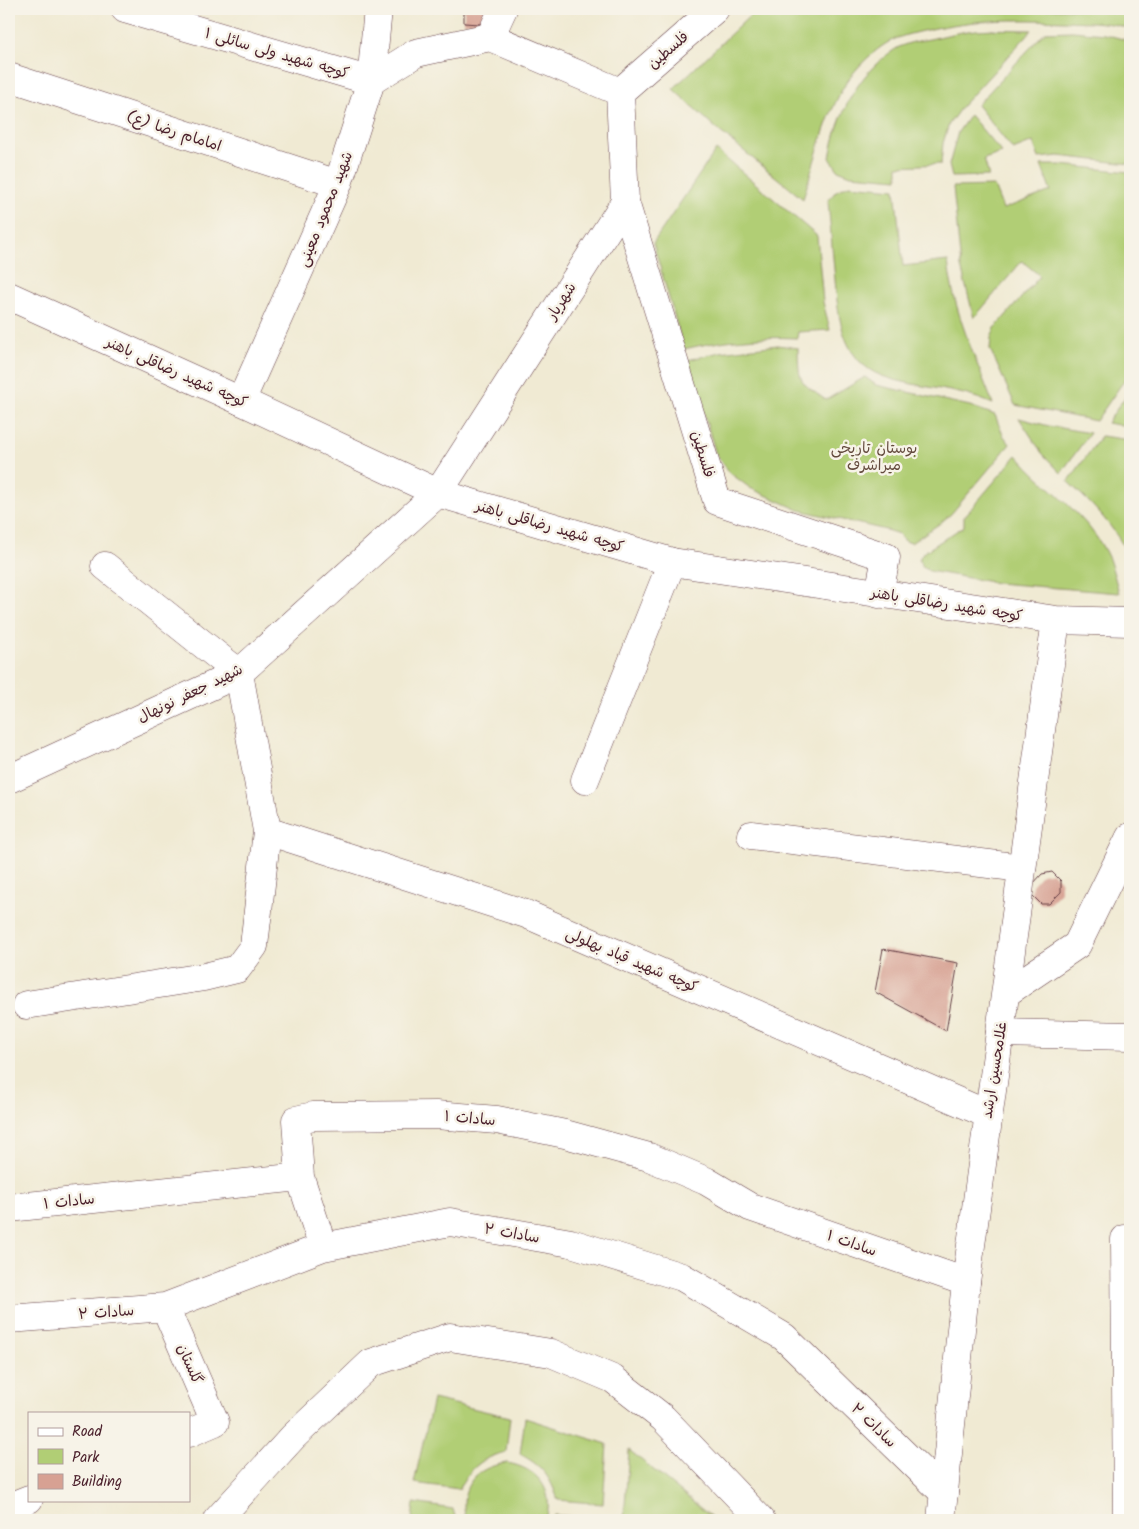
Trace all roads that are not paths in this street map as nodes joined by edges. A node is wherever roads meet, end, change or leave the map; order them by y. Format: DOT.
graph roads {
  1 [pos="125,9"];
  2 [pos="378,9"];
  3 [pos="503,9"];
  4 [pos="716,9"];
  5 [pos="490,36"];
  6 [pos="9,77"];
  7 [pos="371,81"];
  8 [pos="620,92"];
  9 [pos="338,184"];
  10 [pos="625,202"];
  11 [pos="9,296"];
  12 [pos="241,401"];
  13 [pos="438,493"];
  14 [pos="672,562"];
  15 [pos="105,566"];
  16 [pos="879,594"];
  17 [pos="1056,620"];
  18 [pos="1130,622"];
  19 [pos="239,673"];
  20 [pos="9,780"];
  21 [pos="586,780"];
  22 [pos="267,831"];
  23 [pos="751,835"];
  24 [pos="1130,837"];
  25 [pos="1022,868"];
  26 [pos="1006,993"];
  27 [pos="26,1005"];
  28 [pos="1000,1033"];
  29 [pos="1130,1036"];
  30 [pos="988,1114"];
  31 [pos="300,1177"];
  32 [pos="9,1208"];
  33 [pos="1125,1239"];
  34 [pos="323,1247"];
  35 [pos="966,1282"];
  36 [pos="165,1307"];
  37 [pos="9,1319"];
  38 [pos="190,1433"];
  39 [pos="944,1493"];
  40 [pos="28,1499"];
  41 [pos="9,1507"];
  42 [pos="218,1520"];
  43 [pos="761,1520"];
  44 [pos="941,1520"];
  45 [pos="1127,1520"];
  1 -- 7 [label="street, کوچه شهید ولی سائلی ۱"];
  2 -- 7 [label="street, شهید محمود معینی"];
  3 -- 5 [label="street"];
  4 -- 8 [label="street, فلسطین"];
  5 -- 7 [label="street"];
  5 -- 8 [label="street"];
  6 -- 9 [label="street, امامام رضا (ع)"];
  7 -- 9 [label="street, شهید محمود معینی"];
  8 -- 10 [label="street"];
  9 -- 12 [label="street, شهید محمود معینی"];
  10 -- 13 [label="street, شهریار"];
  10 -- 16 [label="street, فلسطین"];
  11 -- 12 [label="street, کوچه شهید رضاقلی باهنر"];
  12 -- 13 [label="street, کوچه شهید رضاقلی باهنر"];
  13 -- 14 [label="street, کوچه شهید رضاقلی باهنر"];
  13 -- 19 [label="street, شهید جعفر نونهال"];
  14 -- 16 [label="street, کوچه شهید رضاقلی باهنر"];
  14 -- 21 [label="street"];
  15 -- 19 [label="street"];
  16 -- 17 [label="street, کوچه شهید رضاقلی باهنر"];
  17 -- 18 [label="street, کوچه شهید رضاقلی باهنر"];
  17 -- 25 [label="street, غلامحسین ارشد"];
  19 -- 20 [label="street, شهید جعفر نونهال"];
  19 -- 22 [label="street"];
  22 -- 27 [label="street"];
  22 -- 30 [label="street, کوچه شهید قباد بهلولی"];
  23 -- 25 [label="street"];
  24 -- 26 [label="street"];
  25 -- 26 [label="street, غلامحسین ارشد"];
  26 -- 28 [label="street, غلامحسین ارشد"];
  28 -- 29 [label="street"];
  28 -- 30 [label="street, غلامحسین ارشد"];
  30 -- 35 [label="street, غلامحسین ارشد"];
  31 -- 32 [label="street, سادات ۱"];
  31 -- 34 [label="street"];
  31 -- 35 [label="street, سادات ۱"];
  33 -- 45 [label="street"];
  34 -- 36 [label="street, سادات ۲"];
  34 -- 39 [label="street, سادات ۲"];
  35 -- 39 [label="street, غلامحسین ارشد"];
  36 -- 37 [label="street, سادات ۲"];
  36 -- 38 [label="street, گلستان"];
  39 -- 44 [label="street, غلامحسین ارشد"];
  40 -- 41 [label="street"];
  42 -- 43 [label="street"];
}
